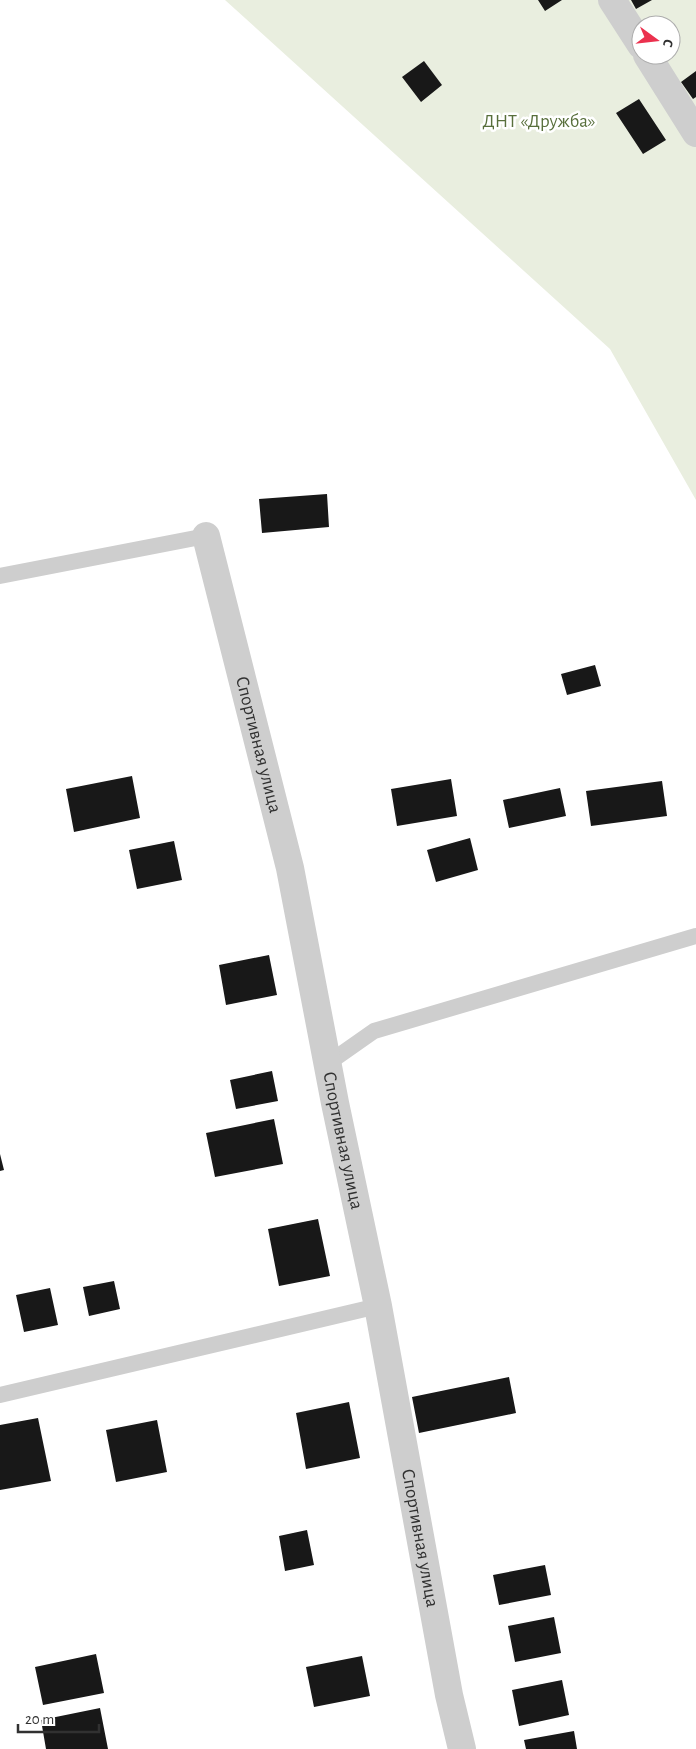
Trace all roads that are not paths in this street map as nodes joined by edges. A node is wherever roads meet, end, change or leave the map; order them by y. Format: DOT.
graph roads {
  1 [pos="612,0"];
  2 [pos="631,29"];
  3 [pos="653,65"];
  4 [pos="696,133"];
  5 [pos="206,536"];
  6 [pos="0,576"];
  7 [pos="696,936"];
  8 [pos="327,1064"];
  9 [pos="378,1306"];
  10 [pos="0,1395"];
  11 [pos="462,1749"];
  1 -- 2 [label="street"];
  3 -- 4 [label="street"];
  5 -- 6 [label="lane"];
  5 -- 8 [label="street, Спортивная улица"];
  7 -- 8 [label="lane"];
  8 -- 9 [label="street, Спортивная улица"];
  9 -- 10 [label="lane"];
  9 -- 11 [label="street, Спортивная улица"];
}
